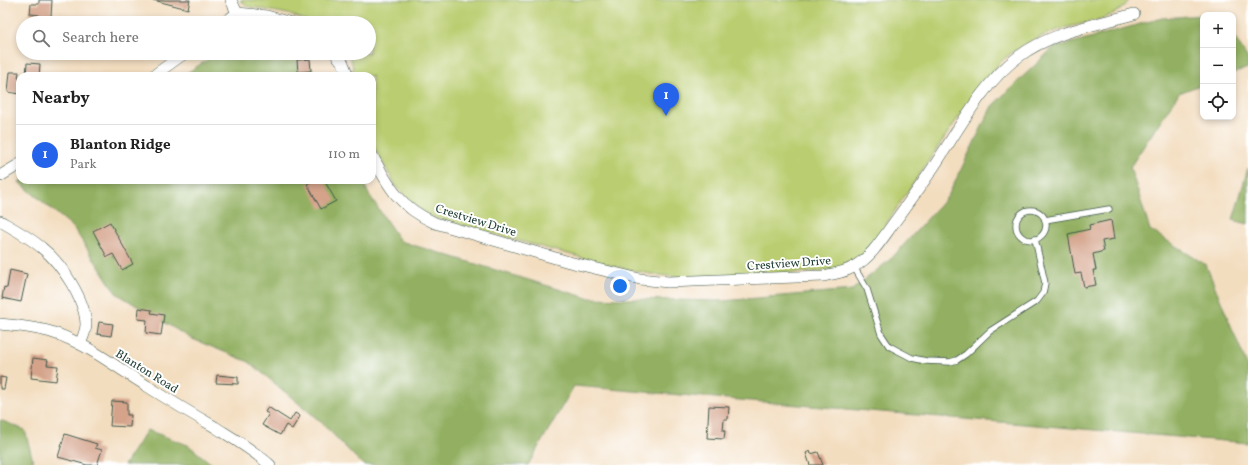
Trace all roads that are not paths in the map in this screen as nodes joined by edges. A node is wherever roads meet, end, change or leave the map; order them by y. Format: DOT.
graph roads {
  1 [pos="231,0"];
  2 [pos="237,13"];
  3 [pos="1134,14"];
  4 [pos="233,16"];
  5 [pos="267,16"];
  6 [pos="175,60"];
  7 [pos="340,60"];
  8 [pos="159,72"];
  9 [pos="346,72"];
  10 [pos="376,163"];
  11 [pos="16,166"];
  12 [pos="0,176"];
  13 [pos="1109,209"];
  14 [pos="1045,220"];
  15 [pos="0,221"];
  16 [pos="1035,240"];
  17 [pos="854,267"];
  18 [pos="0,324"];
  19 [pos="80,344"];
  20 [pos="270,465"];
  1 -- 2 [label="street"];
  2 -- 4 [label="street"];
  2 -- 5 [label="street"];
  3 -- 17 [label="street, Crestview Drive"];
  6 -- 8 [label="street"];
  7 -- 9 [label="street"];
  10 -- 17 [label="street, Crestview Drive"];
  11 -- 12 [label="street"];
  13 -- 14 [label="lane"];
  14 -- 16 [label="lane"];
  14 -- 16 [label="lane"];
  15 -- 19 [label="street"];
  16 -- 17 [label="lane"];
  18 -- 19 [label="street, Blanton Road"];
  19 -- 20 [label="street, Blanton Road"];
}
